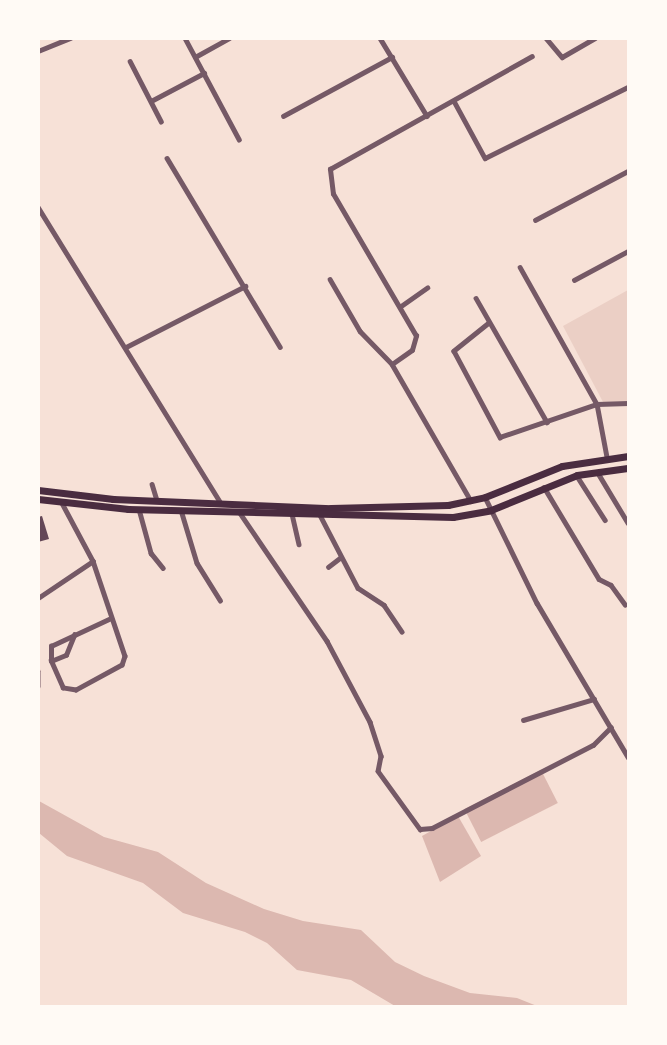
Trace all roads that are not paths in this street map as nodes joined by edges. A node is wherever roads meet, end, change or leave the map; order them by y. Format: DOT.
graph roads {
  1 [pos="70,38"];
  2 [pos="185,38"];
  3 [pos="229,38"];
  4 [pos="380,38"];
  5 [pos="547,38"];
  6 [pos="576,38"];
  7 [pos="596,38"];
  8 [pos="581,47"];
  9 [pos="38,51"];
  10 [pos="532,56"];
  11 [pos="195,57"];
  12 [pos="392,57"];
  13 [pos="130,61"];
  14 [pos="204,73"];
  15 [pos="628,88"];
  16 [pos="151,101"];
  17 [pos="454,102"];
  18 [pos="427,116"];
  19 [pos="283,117"];
  20 [pos="161,121"];
  21 [pos="239,139"];
  22 [pos="167,158"];
  23 [pos="628,171"];
  24 [pos="38,207"];
  25 [pos="535,220"];
  26 [pos="628,251"];
  27 [pos="520,267"];
  28 [pos="330,279"];
  29 [pos="574,280"];
  30 [pos="245,286"];
  31 [pos="427,288"];
  32 [pos="477,298"];
  33 [pos="401,306"];
  34 [pos="489,323"];
  35 [pos="126,347"];
  36 [pos="281,347"];
  37 [pos="392,364"];
  38 [pos="628,403"];
  39 [pos="597,404"];
  40 [pos="547,422"];
  41 [pos="628,456"];
  42 [pos="607,457"];
  43 [pos="628,468"];
  44 [pos="597,472"];
  45 [pos="577,475"];
  46 [pos="152,484"];
  47 [pos="544,487"];
  48 [pos="38,490"];
  49 [pos="58,492"];
  50 [pos="485,497"];
  51 [pos="38,499"];
  52 [pos="158,500"];
  53 [pos="471,501"];
  54 [pos="220,502"];
  55 [pos="62,503"];
  56 [pos="139,509"];
  57 [pos="181,510"];
  58 [pos="491,510"];
  59 [pos="226,512"];
  60 [pos="240,512"];
  61 [pos="292,514"];
  62 [pos="320,515"];
  63 [pos="605,520"];
  64 [pos="628,523"];
  65 [pos="299,544"];
  66 [pos="340,558"];
  67 [pos="93,561"];
  68 [pos="328,567"];
  69 [pos="163,568"];
  70 [pos="38,598"];
  71 [pos="220,600"];
  72 [pos="625,604"];
  73 [pos="109,619"];
  74 [pos="402,632"];
  75 [pos="74,634"];
  76 [pos="51,661"];
  77 [pos="38,671"];
  78 [pos="38,686"];
  79 [pos="594,699"];
  80 [pos="523,720"];
  81 [pos="611,727"];
  82 [pos="628,757"];
  1 -- 9 [label="street"];
  2 -- 11 [label="street"];
  3 -- 11 [label="street"];
  4 -- 12 [label="street"];
  5 -- 8 [label="street"];
  6 -- 8 [label="street"];
  7 -- 8 [label="street"];
  10 -- 17 [label="street"];
  11 -- 14 [label="street"];
  12 -- 18 [label="street"];
  12 -- 19 [label="street"];
  13 -- 16 [label="street"];
  14 -- 16 [label="street"];
  14 -- 21 [label="street"];
  15 -- 17 [label="street"];
  16 -- 20 [label="street"];
  17 -- 18 [label="street"];
  18 -- 33 [label="street"];
  22 -- 30 [label="street"];
  23 -- 25 [label="street"];
  24 -- 35 [label="street"];
  26 -- 29 [label="street"];
  27 -- 39 [label="street"];
  28 -- 37 [label="street"];
  30 -- 35 [label="street"];
  30 -- 36 [label="street"];
  31 -- 33 [label="street"];
  32 -- 34 [label="street"];
  33 -- 37 [label="street"];
  34 -- 40 [label="street"];
  34 -- 40 [label="street"];
  35 -- 54 [label="street"];
  37 -- 53 [label="street"];
  38 -- 39 [label="street"];
  39 -- 40 [label="street"];
  39 -- 42 [label="street"];
  41 -- 42 [label="main road"];
  42 -- 50 [label="main road"];
  43 -- 44 [label="main road"];
  44 -- 45 [label="main road"];
  44 -- 64 [label="street"];
  45 -- 47 [label="main road"];
  45 -- 63 [label="street"];
  46 -- 52 [label="street"];
  47 -- 58 [label="main road"];
  47 -- 72 [label="street"];
  48 -- 49 [label="main road"];
  49 -- 52 [label="main road"];
  49 -- 55 [label="street"];
  50 -- 53 [label="main road"];
  50 -- 58 [label="street"];
  51 -- 55 [label="main road"];
  52 -- 54 [label="main road"];
  53 -- 54 [label="main road"];
  54 -- 59 [label="street"];
  55 -- 56 [label="main road"];
  55 -- 67 [label="street"];
  56 -- 57 [label="main road"];
  56 -- 69 [label="street"];
  57 -- 59 [label="main road"];
  57 -- 71 [label="street"];
  58 -- 62 [label="main road"];
  58 -- 79 [label="street"];
  59 -- 60 [label="main road"];
  60 -- 61 [label="main road"];
  60 -- 81 [label="street"];
  61 -- 62 [label="main road"];
  61 -- 65 [label="street"];
  62 -- 66 [label="street"];
  66 -- 68 [label="street"];
  66 -- 74 [label="street"];
  67 -- 70 [label="street"];
  67 -- 73 [label="street"];
  73 -- 75 [label="street"];
  73 -- 76 [label="street"];
  75 -- 76 [label="street"];
  75 -- 76 [label="street"];
  77 -- 78 [label="street"];
  79 -- 80 [label="street"];
  79 -- 81 [label="street"];
  81 -- 82 [label="street"];
}
